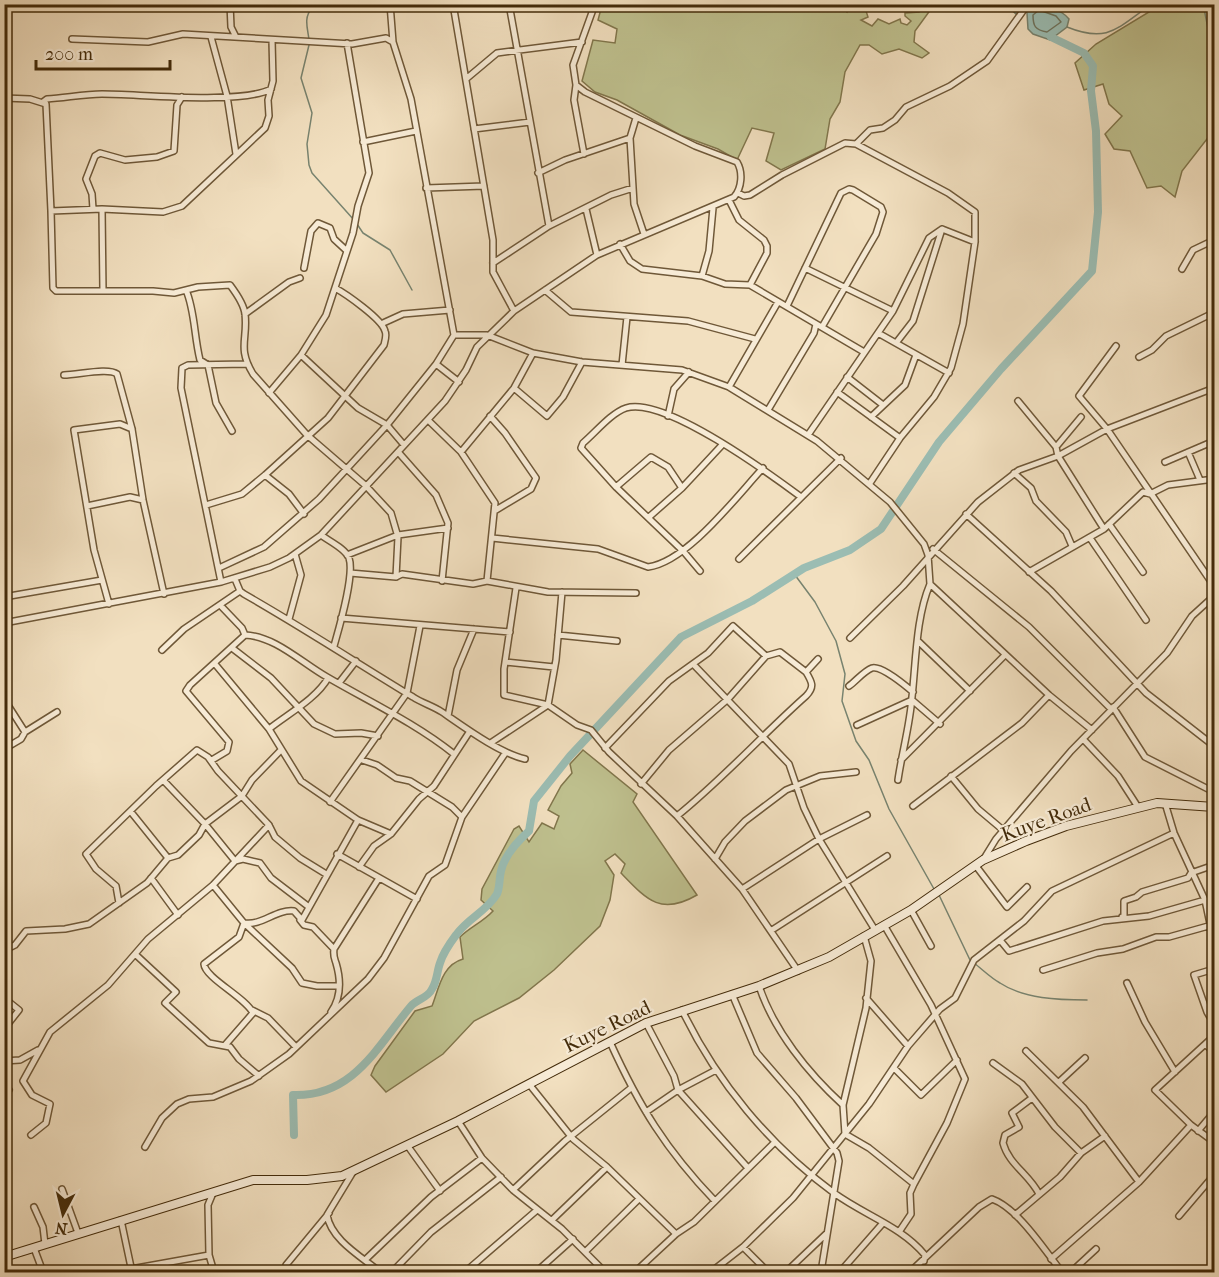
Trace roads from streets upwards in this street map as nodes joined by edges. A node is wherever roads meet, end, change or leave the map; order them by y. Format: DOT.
graph roads {
  1 [pos="230,4"];
  2 [pos="390,4"];
  3 [pos="453,4"];
  4 [pos="509,4"];
  5 [pos="595,4"];
  6 [pos="1028,4"];
  7 [pos="211,37"];
  8 [pos="236,37"];
  9 [pos="72,39"];
  10 [pos="272,40"];
  11 [pos="393,42"];
  12 [pos="582,42"];
  13 [pos="347,43"];
  14 [pos="516,49"];
  15 [pos="466,79"];
  16 [pos="576,85"];
  17 [pos="271,89"];
  18 [pos="226,96"];
  19 [pos="182,97"];
  20 [pos="4,98"];
  21 [pos="43,102"];
  22 [pos="636,118"];
  23 [pos="530,122"];
  24 [pos="474,129"];
  25 [pos="416,131"];
  26 [pos="630,138"];
  27 [pos="363,142"];
  28 [pos="856,144"];
  29 [pos="237,154"];
  30 [pos="584,154"];
  31 [pos="538,173"];
  32 [pos="484,186"];
  33 [pos="426,188"];
  34 [pos="633,188"];
  35 [pos="738,193"];
  36 [pos="729,200"];
  37 [pos="713,208"];
  38 [pos="93,209"];
  39 [pos="102,209"];
  40 [pos="586,209"];
  41 [pos="51,211"];
  42 [pos="549,226"];
  43 [pos="942,229"];
  44 [pos="644,234"];
  45 [pos="1215,240"];
  46 [pos="975,242"];
  47 [pos="620,244"];
  48 [pos="347,251"];
  49 [pos="597,255"];
  50 [pos="493,263"];
  51 [pos="304,268"];
  52 [pos="805,268"];
  53 [pos="1182,269"];
  54 [pos="702,276"];
  55 [pos="300,278"];
  56 [pos="750,285"];
  57 [pos="844,287"];
  58 [pos="335,288"];
  59 [pos="548,288"];
  60 [pos="186,290"];
  61 [pos="103,291"];
  62 [pos="778,302"];
  63 [pos="787,306"];
  64 [pos="450,310"];
  65 [pos="514,311"];
  66 [pos="893,311"];
  67 [pos="245,314"];
  68 [pos="1215,316"];
  69 [pos="627,317"];
  70 [pos="381,324"];
  71 [pos="819,325"];
  72 [pos="878,333"];
  73 [pos="454,334"];
  74 [pos="487,335"];
  75 [pos="755,339"];
  76 [pos="896,343"];
  77 [pos="1116,346"];
  78 [pos="864,352"];
  79 [pos="533,353"];
  80 [pos="301,355"];
  81 [pos="916,355"];
  82 [pos="1139,357"];
  83 [pos="582,362"];
  84 [pos="247,364"];
  85 [pos="436,364"];
  86 [pos="208,365"];
  87 [pos="622,365"];
  88 [pos="689,372"];
  89 [pos="949,373"];
  90 [pos="64,375"];
  91 [pos="847,377"];
  92 [pos="459,382"];
  93 [pos="729,387"];
  94 [pos="514,388"];
  95 [pos="1215,388"];
  96 [pos="837,392"];
  97 [pos="269,393"];
  98 [pos="343,395"];
  99 [pos="1018,401"];
  100 [pos="884,405"];
  101 [pos="768,410"];
  102 [pos="490,416"];
  103 [pos="668,416"];
  104 [pos="872,417"];
  105 [pos="1081,417"];
  106 [pos="428,420"];
  107 [pos="387,425"];
  108 [pos="132,429"];
  109 [pos="1107,429"];
  110 [pos="232,431"];
  111 [pos="307,435"];
  112 [pos="808,435"];
  113 [pos="900,438"];
  114 [pos="1214,442"];
  115 [pos="723,444"];
  116 [pos="404,445"];
  117 [pos="1056,447"];
  118 [pos="461,452"];
  119 [pos="1188,452"];
  120 [pos="399,453"];
  121 [pos="1058,456"];
  122 [pos="841,458"];
  123 [pos="1165,462"];
  124 [pos="763,468"];
  125 [pos="346,469"];
  126 [pos="1014,473"];
  127 [pos="265,475"];
  128 [pos="1215,478"];
  129 [pos="1200,480"];
  130 [pos="870,483"];
  131 [pos="365,485"];
  132 [pos="616,487"];
  133 [pos="682,488"];
  134 [pos="1150,494"];
  135 [pos="801,498"];
  136 [pos="143,500"];
  137 [pos="206,505"];
  138 [pos="87,506"];
  139 [pos="496,510"];
  140 [pos="304,514"];
  141 [pos="966,514"];
  142 [pos="649,517"];
  143 [pos="1106,527"];
  144 [pos="448,528"];
  145 [pos="321,535"];
  146 [pos="398,535"];
  147 [pos="492,538"];
  148 [pos="1090,538"];
  149 [pos="1072,546"];
  150 [pos="933,549"];
  151 [pos="684,552"];
  152 [pos="295,554"];
  153 [pos="347,555"];
  154 [pos="928,555"];
  155 [pos="739,559"];
  156 [pos="219,568"];
  157 [pos="700,571"];
  158 [pos="1029,572"];
  159 [pos="1143,572"];
  160 [pos="350,573"];
  161 [pos="396,577"];
  162 [pos="235,579"];
  163 [pos="102,580"];
  164 [pos="442,580"];
  165 [pos="487,581"];
  166 [pos="221,582"];
  167 [pos="930,584"];
  168 [pos="1215,586"];
  169 [pos="516,588"];
  170 [pos="240,591"];
  171 [pos="562,592"];
  172 [pos="636,593"];
  173 [pos="164,594"];
  174 [pos="1215,596"];
  175 [pos="4,597"];
  176 [pos="109,604"];
  177 [pos="220,605"];
  178 [pos="341,618"];
  179 [pos="289,619"];
  180 [pos="1146,620"];
  181 [pos="4,623"];
  182 [pos="420,626"];
  183 [pos="474,629"];
  184 [pos="510,632"];
  185 [pos="245,634"];
  186 [pos="558,635"];
  187 [pos="850,638"];
  188 [pos="617,641"];
  189 [pos="919,642"];
  190 [pos="334,646"];
  191 [pos="232,648"];
  192 [pos="162,650"];
  193 [pos="1005,655"];
  194 [pos="766,656"];
  195 [pos="818,659"];
  196 [pos="356,661"];
  197 [pos="505,662"];
  198 [pos="215,664"];
  199 [pos="693,664"];
  200 [pos="554,667"];
  201 [pos="806,672"];
  202 [pos="328,678"];
  203 [pos="339,683"];
  204 [pos="1138,683"];
  205 [pos="849,686"];
  206 [pos="970,691"];
  207 [pos="913,692"];
  208 [pos="406,693"];
  209 [pos="1049,695"];
  210 [pos="4,699"];
  211 [pos="728,699"];
  212 [pos="912,700"];
  213 [pos="298,705"];
  214 [pos="548,705"];
  215 [pos="1112,708"];
  216 [pos="57,712"];
  217 [pos="391,713"];
  218 [pos="448,716"];
  219 [pos="940,724"];
  220 [pos="857,725"];
  221 [pos="269,729"];
  222 [pos="1092,729"];
  223 [pos="470,731"];
  224 [pos="25,732"];
  225 [pos="378,736"];
  226 [pos="762,736"];
  227 [pos="1083,739"];
  228 [pos="492,742"];
  229 [pos="1215,746"];
  230 [pos="606,748"];
  231 [pos="4,749"];
  232 [pos="281,750"];
  233 [pos="506,753"];
  234 [pos="454,754"];
  235 [pos="525,759"];
  236 [pos="212,760"];
  237 [pos="362,760"];
  238 [pos="900,761"];
  239 [pos="856,772"];
  240 [pos="951,776"];
  241 [pos="163,780"];
  242 [pos="898,780"];
  243 [pos="641,784"];
  244 [pos="797,785"];
  245 [pos="429,792"];
  246 [pos="1215,792"];
  247 [pos="243,796"];
  248 [pos="330,802"];
  249 [pos="1165,803"];
  250 [pos="913,806"];
  251 [pos="1138,807"];
  252 [pos="1215,807"];
  253 [pos="131,812"];
  254 [pos="867,815"];
  255 [pos="677,816"];
  256 [pos="462,817"];
  257 [pos="358,820"];
  258 [pos="205,824"];
  259 [pos="268,825"];
  260 [pos="1003,830"];
  261 [pos="1174,833"];
  262 [pos="391,834"];
  263 [pos="819,839"];
  264 [pos="337,854"];
  265 [pos="887,856"];
  266 [pos="168,858"];
  267 [pos="715,858"];
  268 [pos="983,860"];
  269 [pos="235,861"];
  270 [pos="1215,865"];
  271 [pos="976,866"];
  272 [pos="359,867"];
  273 [pos="1191,873"];
  274 [pos="326,874"];
  275 [pos="379,878"];
  276 [pos="152,879"];
  277 [pos="845,881"];
  278 [pos="213,885"];
  279 [pos="1027,887"];
  280 [pos="742,889"];
  281 [pos="417,899"];
  282 [pos="1205,900"];
  283 [pos="119,903"];
  284 [pos="309,907"];
  285 [pos="911,910"];
  286 [pos="294,911"];
  287 [pos="178,915"];
  288 [pos="1114,919"];
  289 [pos="244,923"];
  290 [pos="884,925"];
  291 [pos="1212,925"];
  292 [pos="772,930"];
  293 [pos="875,930"];
  294 [pos="864,936"];
  295 [pos="1000,940"];
  296 [pos="1215,943"];
  297 [pos="931,946"];
  298 [pos="5,949"];
  299 [pos="334,949"];
  300 [pos="135,954"];
  301 [pos="1215,969"];
  302 [pos="1043,970"];
  303 [pos="798,971"];
  304 [pos="1127,983"];
  305 [pos="338,986"];
  306 [pos="759,986"];
  307 [pos="732,994"];
  308 [pos="4,998"];
  309 [pos="866,998"];
  310 [pos="252,1010"];
  311 [pos="682,1010"];
  312 [pos="330,1014"];
  313 [pos="935,1015"];
  314 [pos="646,1023"];
  315 [pos="1215,1024"];
  316 [pos="4,1029"];
  317 [pos="1215,1036"];
  318 [pos="610,1042"];
  319 [pos="225,1044"];
  320 [pos="1206,1044"];
  321 [pos="908,1046"];
  322 [pos="296,1047"];
  323 [pos="38,1050"];
  324 [pos="1026,1051"];
  325 [pos="1215,1052"];
  326 [pos="1085,1058"];
  327 [pos="957,1060"];
  328 [pos="4,1061"];
  329 [pos="993,1063"];
  330 [pos="894,1068"];
  331 [pos="716,1070"];
  332 [pos="1175,1072"];
  333 [pos="259,1076"];
  334 [pos="1059,1082"];
  335 [pos="529,1084"];
  336 [pos="631,1088"];
  337 [pos="9,1090"];
  338 [pos="678,1090"];
  339 [pos="4,1097"];
  340 [pos="1032,1098"];
  341 [pos="843,1105"];
  342 [pos="646,1112"];
  343 [pos="1215,1112"];
  344 [pos="458,1121"];
  345 [pos="1191,1125"];
  346 [pos="1198,1131"];
  347 [pos="845,1134"];
  348 [pos="31,1135"];
  349 [pos="571,1136"];
  350 [pos="1105,1136"];
  351 [pos="1215,1142"];
  352 [pos="775,1143"];
  353 [pos="407,1145"];
  354 [pos="834,1146"];
  355 [pos="145,1147"];
  356 [pos="1081,1153"];
  357 [pos="482,1158"];
  358 [pos="608,1167"];
  359 [pos="748,1168"];
  360 [pos="353,1172"];
  361 [pos="1215,1175"];
  362 [pos="810,1176"];
  363 [pos="501,1177"];
  364 [pos="1139,1182"];
  365 [pos="914,1184"];
  366 [pos="62,1189"];
  367 [pos="513,1190"];
  368 [pos="440,1191"];
  369 [pos="213,1193"];
  370 [pos="835,1194"];
  371 [pos="1039,1194"];
  372 [pos="639,1199"];
  373 [pos="715,1201"];
  374 [pos="34,1207"];
  375 [pos="333,1207"];
  376 [pos="537,1210"];
  377 [pos="1015,1215"];
  378 [pos="1179,1216"];
  379 [pos="121,1220"];
  380 [pos="552,1220"];
  381 [pos="883,1223"];
  382 [pos="899,1232"];
  383 [pos="78,1233"];
  384 [pos="827,1233"];
  385 [pos="676,1234"];
  386 [pos="573,1239"];
  387 [pos="45,1244"];
  388 [pos="743,1247"];
  389 [pos="34,1248"];
  390 [pos="1096,1249"];
  391 [pos="586,1251"];
  392 [pos="209,1255"];
  393 [pos="4,1257"];
  394 [pos="1051,1258"];
  395 [pos="365,1260"];
  396 [pos="924,1261"];
  397 [pos="1215,1264"];
  398 [pos="286,1265"];
  399 [pos="132,1271"];
  400 [pos="43,1272"];
  401 [pos="214,1272"];
  402 [pos="279,1272"];
  403 [pos="288,1272"];
  404 [pos="380,1272"];
  405 [pos="392,1272"];
  406 [pos="465,1272"];
  407 [pos="536,1272"];
  408 [pos="605,1272"];
  409 [pos="635,1272"];
  410 [pos="711,1272"];
  411 [pos="768,1272"];
  412 [pos="786,1272"];
  413 [pos="821,1272"];
  414 [pos="840,1272"];
  415 [pos="910,1272"];
  416 [pos="1062,1272"];
  417 [pos="1071,1272"];
  418 [pos="1206,1272"];
  1 -- 8 [label="street"];
  2 -- 11 [label="street"];
  3 -- 15 [label="street"];
  4 -- 14 [label="street"];
  5 -- 12 [label="street"];
  6 -- 28 [label="street"];
  7 -- 8 [label="street"];
  7 -- 9 [label="street"];
  7 -- 18 [label="street"];
  8 -- 10 [label="street"];
  10 -- 13 [label="street"];
  10 -- 17 [label="street"];
  11 -- 13 [label="street"];
  11 -- 25 [label="street"];
  12 -- 14 [label="street"];
  12 -- 16 [label="street"];
  13 -- 27 [label="street"];
  14 -- 15 [label="street"];
  14 -- 23 [label="street"];
  15 -- 24 [label="street"];
  16 -- 22 [label="street"];
  16 -- 30 [label="street"];
  17 -- 18 [label="street"];
  17 -- 29 [label="street"];
  18 -- 19 [label="street"];
  18 -- 29 [label="street"];
  19 -- 21 [label="street"];
  19 -- 38 [label="street"];
  20 -- 21 [label="street"];
  21 -- 41 [label="street"];
  22 -- 26 [label="street"];
  22 -- 35 [label="street"];
  23 -- 24 [label="street"];
  23 -- 31 [label="street"];
  24 -- 32 [label="street"];
  25 -- 27 [label="street"];
  25 -- 33 [label="street"];
  26 -- 30 [label="street"];
  26 -- 34 [label="street"];
  27 -- 48 [label="street"];
  28 -- 35 [label="street"];
  28 -- 46 [label="street"];
  29 -- 39 [label="street"];
  30 -- 31 [label="street"];
  31 -- 42 [label="street"];
  32 -- 33 [label="street"];
  32 -- 50 [label="street"];
  33 -- 64 [label="street"];
  34 -- 40 [label="street"];
  34 -- 44 [label="street"];
  35 -- 36 [label="street"];
  36 -- 37 [label="street"];
  36 -- 56 [label="street"];
  37 -- 44 [label="street"];
  37 -- 54 [label="street"];
  38 -- 39 [label="street"];
  38 -- 41 [label="street"];
  39 -- 61 [label="street"];
  40 -- 42 [label="street"];
  40 -- 49 [label="street"];
  41 -- 61 [label="street"];
  42 -- 50 [label="street"];
  43 -- 46 [label="street"];
  43 -- 66 [label="street"];
  43 -- 76 [label="street"];
  44 -- 47 [label="street"];
  45 -- 53 [label="street"];
  46 -- 89 [label="street"];
  47 -- 49 [label="street"];
  47 -- 54 [label="street"];
  48 -- 51 [label="street"];
  48 -- 58 [label="street"];
  49 -- 59 [label="street"];
  50 -- 65 [label="street"];
  52 -- 57 [label="street"];
  52 -- 57 [label="street"];
  52 -- 63 [label="street"];
  54 -- 56 [label="street"];
  55 -- 67 [label="street"];
  56 -- 62 [label="street"];
  57 -- 66 [label="street"];
  57 -- 71 [label="street"];
  58 -- 70 [label="street"];
  58 -- 80 [label="street"];
  59 -- 65 [label="street"];
  59 -- 69 [label="street"];
  60 -- 61 [label="street"];
  60 -- 67 [label="street"];
  60 -- 86 [label="street"];
  62 -- 63 [label="street"];
  62 -- 75 [label="street"];
  63 -- 71 [label="street"];
  64 -- 70 [label="street"];
  64 -- 73 [label="street"];
  65 -- 74 [label="street"];
  66 -- 72 [label="street"];
  67 -- 84 [label="street"];
  68 -- 82 [label="street"];
  69 -- 75 [label="street"];
  69 -- 87 [label="street"];
  70 -- 98 [label="street"];
  71 -- 78 [label="street"];
  71 -- 101 [label="street"];
  72 -- 76 [label="street"];
  72 -- 78 [label="street"];
  73 -- 74 [label="street"];
  73 -- 85 [label="street"];
  74 -- 79 [label="street"];
  74 -- 92 [label="street"];
  75 -- 93 [label="street"];
  76 -- 81 [label="street"];
  77 -- 109 [label="street"];
  78 -- 91 [label="street"];
  79 -- 83 [label="street"];
  79 -- 94 [label="street"];
  80 -- 97 [label="street"];
  80 -- 98 [label="street"];
  81 -- 89 [label="street"];
  81 -- 100 [label="street"];
  83 -- 87 [label="street"];
  83 -- 94 [label="street"];
  84 -- 86 [label="street"];
  84 -- 97 [label="street"];
  85 -- 92 [label="street"];
  85 -- 107 [label="street"];
  86 -- 110 [label="street"];
  86 -- 137 [label="street"];
  87 -- 88 [label="street"];
  88 -- 93 [label="street"];
  88 -- 103 [label="street"];
  89 -- 113 [label="street"];
  90 -- 108 [label="street"];
  91 -- 96 [label="street"];
  91 -- 100 [label="street"];
  92 -- 106 [label="street"];
  93 -- 101 [label="street"];
  94 -- 102 [label="street"];
  95 -- 109 [label="street"];
  96 -- 104 [label="street"];
  96 -- 112 [label="street"];
  97 -- 111 [label="street"];
  98 -- 107 [label="street"];
  98 -- 111 [label="street"];
  99 -- 117 [label="street"];
  100 -- 104 [label="street"];
  101 -- 112 [label="street"];
  102 -- 118 [label="street"];
  102 -- 139 [label="street"];
  103 -- 115 [label="street"];
  103 -- 132 [label="street"];
  104 -- 113 [label="street"];
  105 -- 117 [label="street"];
  106 -- 116 [label="street"];
  106 -- 118 [label="street"];
  107 -- 116 [label="street"];
  107 -- 125 [label="street"];
  108 -- 136 [label="street"];
  108 -- 138 [label="street"];
  109 -- 121 [label="street"];
  109 -- 134 [label="street"];
  111 -- 125 [label="street"];
  111 -- 127 [label="street"];
  112 -- 122 [label="street"];
  113 -- 130 [label="street"];
  114 -- 119 [label="street"];
  115 -- 124 [label="street"];
  115 -- 133 [label="street"];
  116 -- 120 [label="street"];
  117 -- 121 [label="street"];
  118 -- 139 [label="street"];
  119 -- 123 [label="street"];
  119 -- 129 [label="street"];
  120 -- 131 [label="street"];
  120 -- 144 [label="street"];
  121 -- 126 [label="street"];
  121 -- 143 [label="street"];
  122 -- 130 [label="street"];
  122 -- 135 [label="street"];
  124 -- 135 [label="street"];
  124 -- 151 [label="street"];
  125 -- 131 [label="street"];
  125 -- 140 [label="street"];
  126 -- 141 [label="street"];
  126 -- 149 [label="street"];
  127 -- 137 [label="street"];
  127 -- 140 [label="street"];
  128 -- 129 [label="street"];
  129 -- 134 [label="street"];
  130 -- 154 [label="street"];
  131 -- 145 [label="street"];
  131 -- 146 [label="street"];
  132 -- 133 [label="street"];
  132 -- 142 [label="street"];
  133 -- 142 [label="street"];
  134 -- 143 [label="street"];
  134 -- 168 [label="street"];
  135 -- 155 [label="street"];
  136 -- 138 [label="street"];
  136 -- 173 [label="street"];
  137 -- 156 [label="street"];
  138 -- 163 [label="street"];
  139 -- 147 [label="street"];
  140 -- 156 [label="street"];
  141 -- 150 [label="street"];
  141 -- 158 [label="street"];
  142 -- 151 [label="street"];
  143 -- 148 [label="street"];
  143 -- 159 [label="street"];
  144 -- 146 [label="street"];
  144 -- 164 [label="street"];
  145 -- 152 [label="street"];
  145 -- 153 [label="street"];
  146 -- 153 [label="street"];
  146 -- 161 [label="street"];
  147 -- 151 [label="street"];
  147 -- 165 [label="street"];
  148 -- 149 [label="street"];
  148 -- 180 [label="street"];
  149 -- 158 [label="street"];
  150 -- 154 [label="street"];
  150 -- 215 [label="street"];
  151 -- 157 [label="street"];
  152 -- 162 [label="street"];
  152 -- 179 [label="street"];
  153 -- 160 [label="street"];
  154 -- 167 [label="street"];
  154 -- 187 [label="street"];
  156 -- 166 [label="street"];
  158 -- 204 [label="street"];
  160 -- 161 [label="street"];
  160 -- 178 [label="street"];
  161 -- 164 [label="street"];
  162 -- 166 [label="street"];
  162 -- 170 [label="street"];
  163 -- 175 [label="street"];
  163 -- 176 [label="street"];
  164 -- 165 [label="street"];
  165 -- 169 [label="street"];
  166 -- 173 [label="street"];
  167 -- 189 [label="street"];
  167 -- 193 [label="street"];
  169 -- 171 [label="street"];
  169 -- 184 [label="street"];
  170 -- 177 [label="street"];
  170 -- 179 [label="street"];
  171 -- 172 [label="street"];
  171 -- 186 [label="street"];
  173 -- 176 [label="street"];
  174 -- 204 [label="street"];
  176 -- 181 [label="street"];
  177 -- 185 [label="street"];
  177 -- 192 [label="street"];
  178 -- 182 [label="street"];
  178 -- 190 [label="street"];
  179 -- 190 [label="street"];
  182 -- 183 [label="street"];
  182 -- 208 [label="street"];
  183 -- 184 [label="street"];
  183 -- 218 [label="street"];
  184 -- 197 [label="street"];
  185 -- 191 [label="street"];
  185 -- 202 [label="street"];
  186 -- 188 [label="street"];
  186 -- 200 [label="street"];
  189 -- 206 [label="street"];
  189 -- 207 [label="street"];
  190 -- 196 [label="street"];
  191 -- 198 [label="street"];
  191 -- 213 [label="street"];
  193 -- 206 [label="street"];
  193 -- 209 [label="street"];
  194 -- 199 [label="street"];
  194 -- 201 [label="street"];
  194 -- 211 [label="street"];
  195 -- 201 [label="street"];
  196 -- 203 [label="street"];
  196 -- 208 [label="street"];
  197 -- 200 [label="street"];
  197 -- 214 [label="street"];
  198 -- 221 [label="street"];
  198 -- 236 [label="street"];
  199 -- 211 [label="street"];
  199 -- 230 [label="street"];
  200 -- 214 [label="street"];
  201 -- 226 [label="street"];
  202 -- 203 [label="street"];
  202 -- 213 [label="street"];
  203 -- 217 [label="street"];
  204 -- 215 [label="street"];
  204 -- 229 [label="street"];
  205 -- 207 [label="street"];
  206 -- 219 [label="street"];
  207 -- 212 [label="street"];
  208 -- 217 [label="street"];
  208 -- 218 [label="street"];
  209 -- 222 [label="street"];
  209 -- 240 [label="street"];
  210 -- 224 [label="street"];
  211 -- 226 [label="street"];
  211 -- 243 [label="street"];
  212 -- 219 [label="street"];
  212 -- 220 [label="street"];
  212 -- 238 [label="street"];
  213 -- 221 [label="street"];
  213 -- 225 [label="street"];
  214 -- 228 [label="street"];
  214 -- 230 [label="street"];
  215 -- 222 [label="street"];
  215 -- 246 [label="street"];
  216 -- 224 [label="street"];
  217 -- 225 [label="street"];
  217 -- 234 [label="street"];
  218 -- 223 [label="street"];
  219 -- 238 [label="street"];
  221 -- 232 [label="street"];
  222 -- 227 [label="street"];
  223 -- 228 [label="street"];
  223 -- 234 [label="street"];
  224 -- 231 [label="street"];
  225 -- 237 [label="street"];
  226 -- 244 [label="street"];
  226 -- 255 [label="street"];
  227 -- 251 [label="street"];
  227 -- 260 [label="street"];
  228 -- 233 [label="street"];
  230 -- 243 [label="street"];
  232 -- 247 [label="street"];
  232 -- 248 [label="street"];
  233 -- 235 [label="street"];
  233 -- 256 [label="street"];
  234 -- 245 [label="street"];
  236 -- 241 [label="street"];
  236 -- 247 [label="street"];
  237 -- 245 [label="street"];
  237 -- 248 [label="street"];
  238 -- 242 [label="street"];
  239 -- 244 [label="street"];
  240 -- 250 [label="street"];
  240 -- 260 [label="street"];
  241 -- 253 [label="street"];
  241 -- 258 [label="street"];
  243 -- 255 [label="street"];
  244 -- 263 [label="street"];
  244 -- 267 [label="street"];
  245 -- 256 [label="street"];
  245 -- 262 [label="street"];
  247 -- 258 [label="street"];
  247 -- 259 [label="street"];
  248 -- 257 [label="street"];
  249 -- 251 [label="street, Kuye Road"];
  249 -- 252 [label="street, Kuye Road"];
  249 -- 261 [label="street"];
  251 -- 268 [label="street, Kuye Road"];
  253 -- 266 [label="street"];
  253 -- 283 [label="street"];
  254 -- 263 [label="street"];
  255 -- 267 [label="street"];
  256 -- 281 [label="street"];
  257 -- 262 [label="street"];
  257 -- 264 [label="street"];
  258 -- 266 [label="street"];
  258 -- 269 [label="street"];
  259 -- 269 [label="street"];
  259 -- 274 [label="street"];
  260 -- 268 [label="street"];
  261 -- 273 [label="street"];
  261 -- 295 [label="street"];
  262 -- 272 [label="street"];
  263 -- 277 [label="street"];
  263 -- 280 [label="street"];
  264 -- 272 [label="street"];
  264 -- 274 [label="street"];
  265 -- 277 [label="street"];
  266 -- 276 [label="street"];
  267 -- 280 [label="street"];
  268 -- 271 [label="street, Kuye Road"];
  269 -- 278 [label="street"];
  269 -- 284 [label="street"];
  270 -- 273 [label="street"];
  271 -- 279 [label="street"];
  271 -- 285 [label="street, Kuye Road"];
  272 -- 275 [label="street"];
  273 -- 282 [label="street"];
  273 -- 288 [label="street"];
  274 -- 284 [label="street"];
  275 -- 281 [label="street"];
  275 -- 299 [label="street"];
  276 -- 283 [label="street"];
  276 -- 287 [label="street"];
  277 -- 292 [label="street"];
  277 -- 293 [label="street"];
  278 -- 287 [label="street"];
  278 -- 289 [label="street"];
  280 -- 292 [label="street"];
  281 -- 312 [label="street"];
  282 -- 288 [label="street"];
  282 -- 291 [label="street"];
  283 -- 298 [label="street"];
  284 -- 286 [label="street"];
  285 -- 290 [label="street, Kuye Road"];
  285 -- 297 [label="street"];
  286 -- 289 [label="street"];
  286 -- 299 [label="street"];
  287 -- 300 [label="street"];
  288 -- 295 [label="street"];
  289 -- 305 [label="street"];
  289 -- 310 [label="street"];
  290 -- 293 [label="street, Kuye Road"];
  290 -- 313 [label="street"];
  291 -- 296 [label="street"];
  291 -- 302 [label="street"];
  292 -- 303 [label="street"];
  293 -- 294 [label="street, Kuye Road"];
  294 -- 303 [label="street, Kuye Road"];
  294 -- 309 [label="street"];
  295 -- 313 [label="street"];
  299 -- 305 [label="street"];
  300 -- 319 [label="street"];
  300 -- 323 [label="street"];
  301 -- 315 [label="street"];
  303 -- 306 [label="street, Kuye Road"];
  304 -- 332 [label="street"];
  305 -- 312 [label="street"];
  306 -- 307 [label="street, Kuye Road"];
  306 -- 341 [label="street"];
  307 -- 311 [label="street, Kuye Road"];
  307 -- 354 [label="street"];
  308 -- 316 [label="street"];
  309 -- 321 [label="street"];
  309 -- 341 [label="street"];
  310 -- 319 [label="street"];
  310 -- 322 [label="street"];
  311 -- 314 [label="street, Kuye Road"];
  311 -- 331 [label="street"];
  312 -- 322 [label="street"];
  313 -- 321 [label="street"];
  313 -- 327 [label="street"];
  314 -- 318 [label="street, Kuye Road"];
  314 -- 338 [label="street"];
  317 -- 320 [label="street"];
  318 -- 335 [label="street, Kuye Road"];
  318 -- 336 [label="street"];
  319 -- 333 [label="street"];
  320 -- 325 [label="street"];
  320 -- 332 [label="street"];
  321 -- 330 [label="street"];
  322 -- 333 [label="street"];
  323 -- 328 [label="street"];
  323 -- 348 [label="street"];
  324 -- 334 [label="street"];
  326 -- 334 [label="street"];
  327 -- 330 [label="street"];
  327 -- 365 [label="street"];
  329 -- 340 [label="street"];
  330 -- 347 [label="street"];
  331 -- 338 [label="street"];
  331 -- 352 [label="street"];
  332 -- 345 [label="street"];
  333 -- 355 [label="street"];
  334 -- 350 [label="street"];
  335 -- 344 [label="street, Kuye Road"];
  335 -- 349 [label="street"];
  336 -- 342 [label="street"];
  336 -- 349 [label="street"];
  337 -- 339 [label="street"];
  338 -- 342 [label="street"];
  338 -- 359 [label="street"];
  340 -- 356 [label="street"];
  340 -- 371 [label="street"];
  341 -- 347 [label="street"];
  342 -- 373 [label="street"];
  343 -- 346 [label="street"];
  344 -- 353 [label="street, Kuye Road"];
  344 -- 357 [label="street"];
  345 -- 346 [label="street"];
  345 -- 364 [label="street"];
  346 -- 351 [label="street"];
  347 -- 354 [label="street"];
  347 -- 365 [label="street"];
  349 -- 358 [label="street"];
  349 -- 367 [label="street"];
  350 -- 356 [label="street"];
  350 -- 364 [label="street"];
  352 -- 359 [label="street"];
  352 -- 362 [label="street"];
  353 -- 360 [label="street, Kuye Road"];
  353 -- 368 [label="street"];
  354 -- 362 [label="street"];
  354 -- 370 [label="street"];
  356 -- 371 [label="street"];
  357 -- 363 [label="street"];
  357 -- 368 [label="street"];
  358 -- 372 [label="street"];
  358 -- 380 [label="street"];
  359 -- 373 [label="street"];
  360 -- 369 [label="street, Kuye Road"];
  360 -- 375 [label="street"];
  361 -- 378 [label="street"];
  362 -- 370 [label="street"];
  362 -- 388 [label="street"];
  363 -- 367 [label="street"];
  363 -- 405 [label="street"];
  364 -- 394 [label="street"];
  365 -- 382 [label="street"];
  366 -- 383 [label="street"];
  367 -- 376 [label="street"];
  368 -- 395 [label="street"];
  369 -- 379 [label="street, Kuye Road"];
  369 -- 392 [label="street"];
  370 -- 381 [label="street"];
  370 -- 384 [label="street"];
  371 -- 377 [label="street"];
  372 -- 385 [label="street"];
  372 -- 391 [label="street"];
  373 -- 385 [label="street"];
  374 -- 387 [label="street"];
  375 -- 395 [label="street"];
  375 -- 398 [label="street"];
  376 -- 380 [label="street"];
  376 -- 406 [label="street"];
  377 -- 394 [label="street"];
  377 -- 396 [label="street"];
  379 -- 383 [label="street, Kuye Road"];
  379 -- 399 [label="street"];
  380 -- 386 [label="street"];
  381 -- 382 [label="street"];
  381 -- 414 [label="street"];
  382 -- 396 [label="street"];
  383 -- 387 [label="street, Kuye Road"];
  384 -- 412 [label="street"];
  384 -- 413 [label="street"];
  385 -- 409 [label="street"];
  386 -- 391 [label="street"];
  386 -- 407 [label="street"];
  387 -- 389 [label="street, Kuye Road"];
  388 -- 410 [label="street"];
  388 -- 411 [label="street"];
  389 -- 393 [label="street, Kuye Road"];
  389 -- 400 [label="street"];
  390 -- 417 [label="street"];
  391 -- 408 [label="street"];
  392 -- 399 [label="street"];
  392 -- 401 [label="street"];
  394 -- 416 [label="street"];
  395 -- 404 [label="street"];
  396 -- 415 [label="street"];
  397 -- 418 [label="street"];
  398 -- 402 [label="street"];
  398 -- 403 [label="street"];
}
